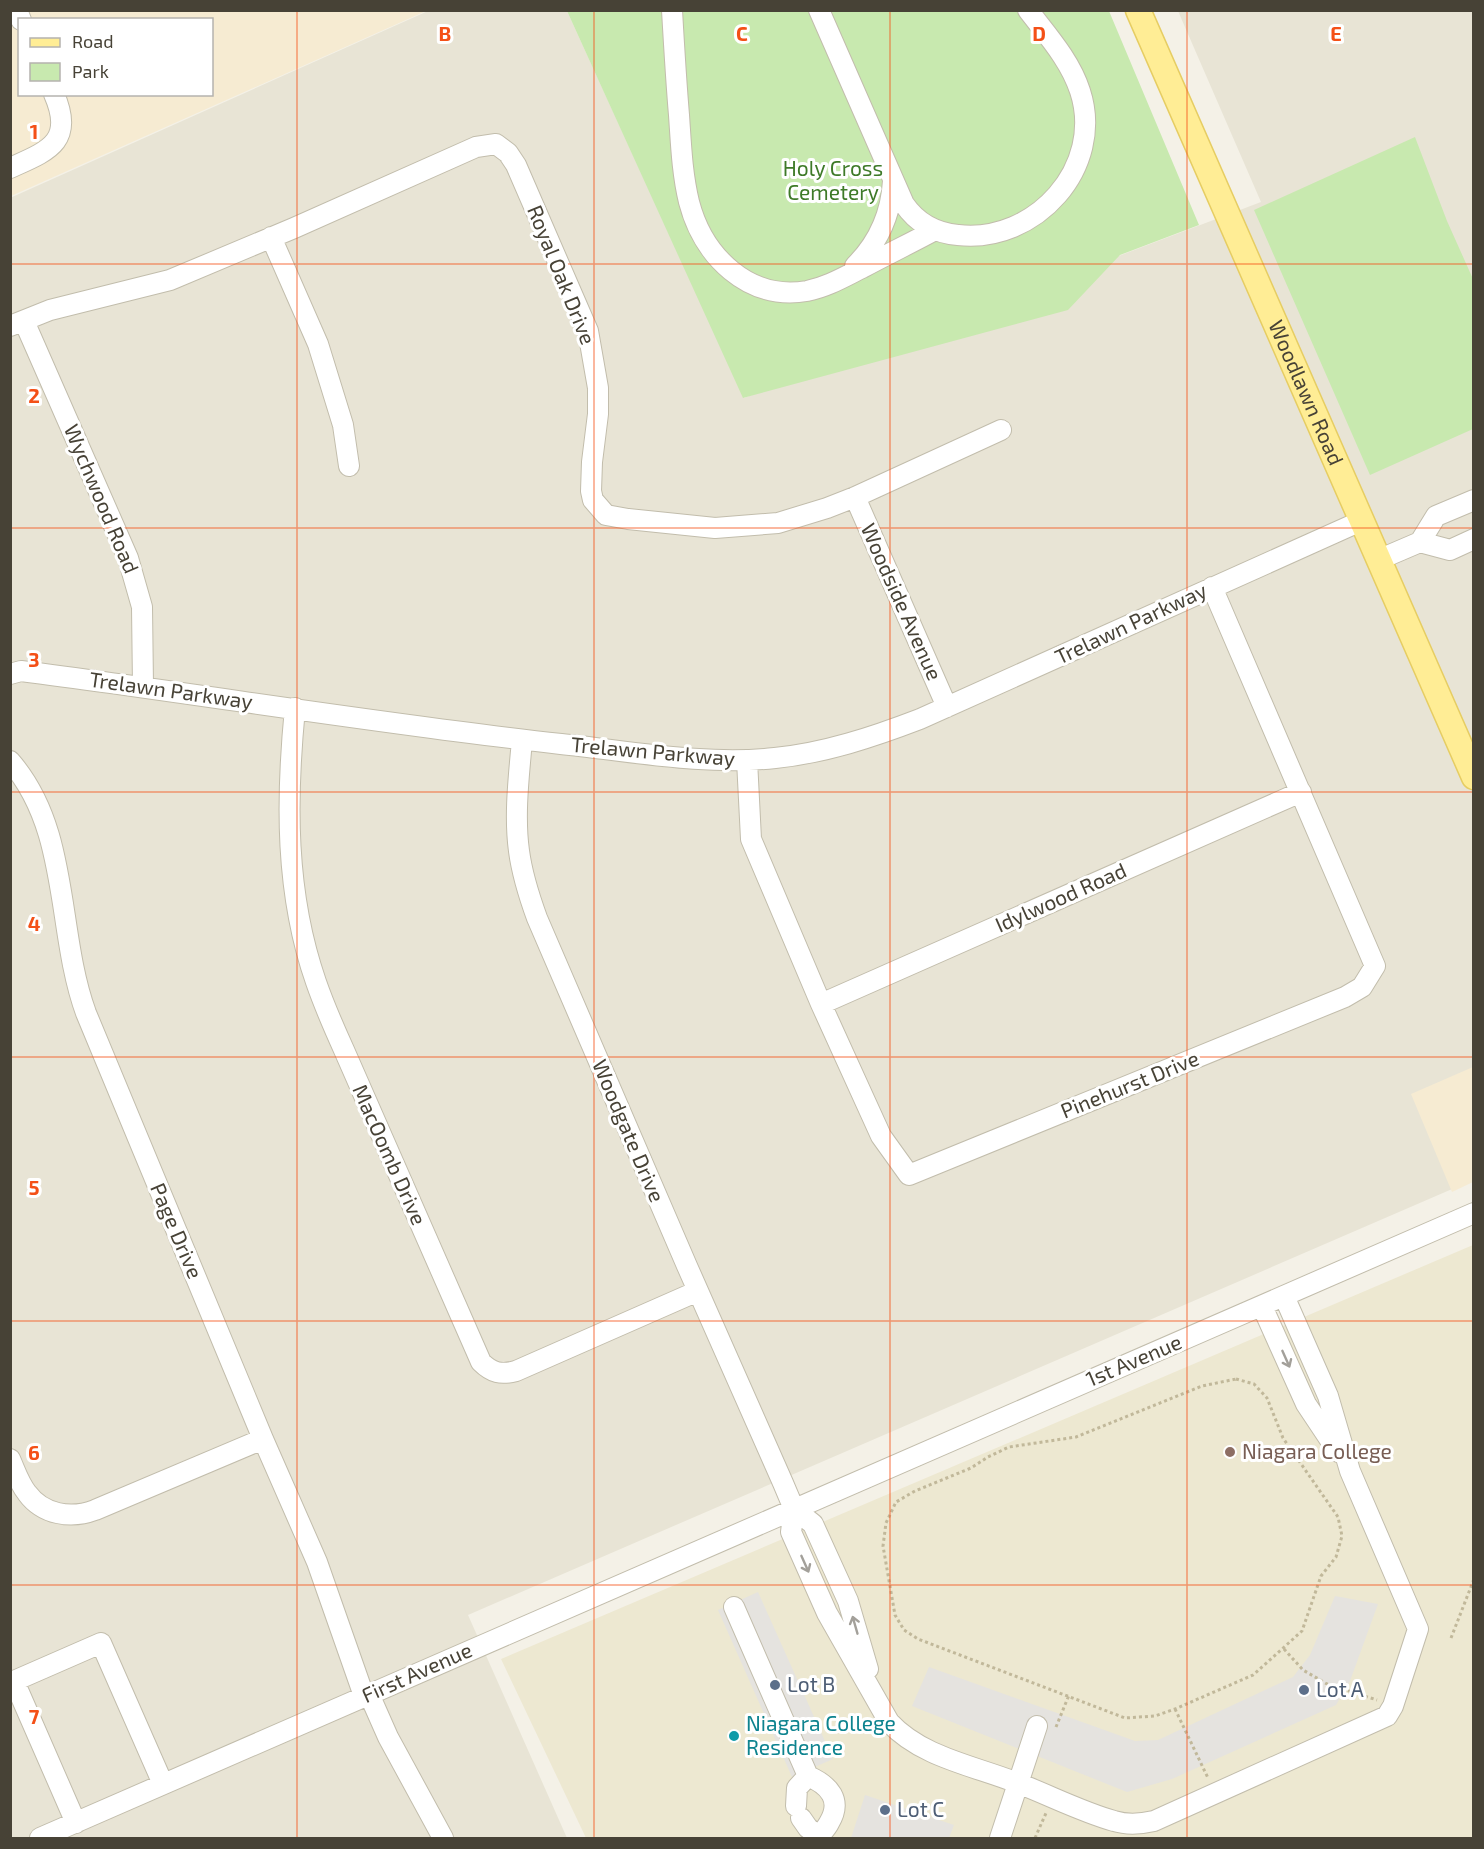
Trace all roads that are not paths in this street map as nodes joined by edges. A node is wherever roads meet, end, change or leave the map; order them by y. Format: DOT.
graph roads {
  1 [pos="672,10"];
  2 [pos="819,10"];
  3 [pos="1028,10"];
  4 [pos="1138,10"];
  5 [pos="55,96"];
  6 [pos="10,168"];
  7 [pos="893,181"];
  8 [pos="935,230"];
  9 [pos="271,237"];
  10 [pos="839,279"];
  11 [pos="17,324"];
  12 [pos="1001,430"];
  13 [pos="349,466"];
  14 [pos="855,496"];
  15 [pos="1473,500"];
  16 [pos="1361,521"];
  17 [pos="1473,539"];
  18 [pos="1420,542"];
  19 [pos="1378,560"];
  20 [pos="1212,587"];
  21 [pos="10,674"];
  22 [pos="142,686"];
  23 [pos="947,707"];
  24 [pos="295,708"];
  25 [pos="522,740"];
  26 [pos="747,760"];
  27 [pos="10,761"];
  28 [pos="1473,777"];
  29 [pos="1301,792"];
  30 [pos="821,1004"];
  31 [pos="1473,1213"];
  32 [pos="698,1291"];
  33 [pos="1284,1296"];
  34 [pos="1262,1306"];
  35 [pos="263,1439"];
  36 [pos="10,1459"];
  37 [pos="1350,1471"];
  38 [pos="794,1509"];
  39 [pos="734,1607"];
  40 [pos="367,1695"];
  41 [pos="1046,1727"];
  42 [pos="808,1776"];
  43 [pos="164,1784"];
  44 [pos="1019,1784"];
  45 [pos="76,1823"];
  46 [pos="818,1837"];
  47 [pos="40,1839"];
  48 [pos="442,1839"];
  49 [pos="1000,1839"];
  1 -- 10 [label="street"];
  2 -- 7 [label="street"];
  3 -- 8 [label="street"];
  4 -- 16 [label="main road, Woodlawn Road"];
  5 -- 6 [label="street"];
  7 -- 8 [label="street"];
  7 -- 10 [label="street"];
  8 -- 10 [label="street"];
  9 -- 11 [label="street, Royal Oak Drive"];
  9 -- 13 [label="street"];
  9 -- 14 [label="street, Royal Oak Drive"];
  11 -- 22 [label="street, Wychwood Road"];
  12 -- 14 [label="street, Royal Oak Drive"];
  14 -- 23 [label="street, Woodside Avenue"];
  15 -- 18 [label="street"];
  16 -- 19 [label="main road, Woodlawn Road"];
  16 -- 20 [label="street, Trelawn Parkway"];
  17 -- 18 [label="street"];
  18 -- 19 [label="street"];
  19 -- 28 [label="main road, Woodlawn Road"];
  20 -- 23 [label="street, Trelawn Parkway"];
  20 -- 29 [label="street, Pinehurst Drive"];
  21 -- 22 [label="street, Trelawn Parkway"];
  22 -- 24 [label="street, Trelawn Parkway"];
  23 -- 26 [label="street, Trelawn Parkway"];
  24 -- 25 [label="street, Trelawn Parkway"];
  24 -- 32 [label="street, MacOomb Drive"];
  25 -- 26 [label="street, Trelawn Parkway"];
  25 -- 32 [label="street, Woodgate Drive"];
  26 -- 30 [label="street, Pinehurst Drive"];
  27 -- 35 [label="street, Page Drive"];
  29 -- 30 [label="street, Idylwood Road"];
  29 -- 30 [label="street, Pinehurst Drive"];
  31 -- 33 [label="street, 1st Avenue"];
  32 -- 38 [label="street, Woodgate Drive"];
  33 -- 34 [label="street, 1st Avenue"];
  33 -- 37 [label="street"];
  34 -- 37 [label="street, one-way"];
  34 -- 38 [label="street, 1st Avenue"];
  35 -- 36 [label="street"];
  35 -- 40 [label="street, Page Drive"];
  37 -- 44 [label="street"];
  38 -- 40 [label="street, First Avenue"];
  38 -- 44 [label="street"];
  39 -- 42 [label="street"];
  40 -- 43 [label="street, First Avenue"];
  40 -- 48 [label="street, Page Drive"];
  41 -- 44 [label="street"];
  42 -- 46 [label="street"];
  42 -- 46 [label="street"];
  43 -- 45 [label="street, First Avenue"];
  43 -- 45 [label="street"];
  44 -- 49 [label="street"];
  45 -- 47 [label="street, First Avenue"];
}
